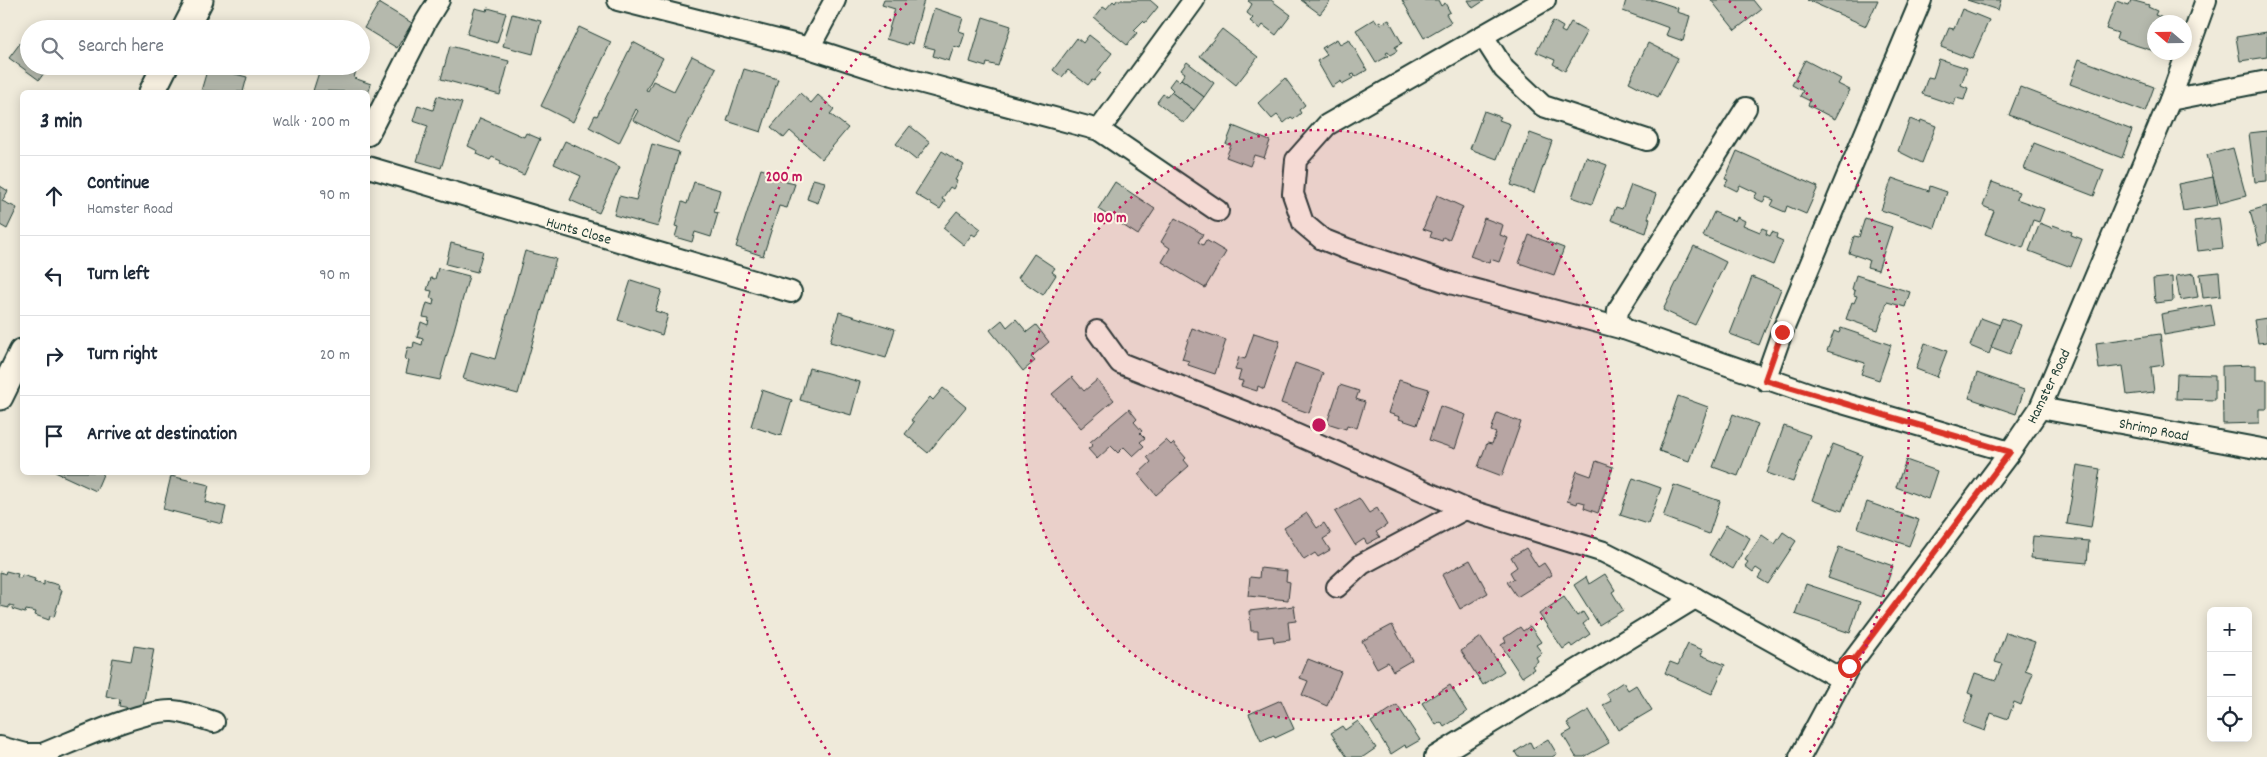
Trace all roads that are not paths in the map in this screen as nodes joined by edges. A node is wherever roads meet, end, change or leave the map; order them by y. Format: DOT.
graph roads {
  1 [pos="200,0"];
  2 [pos="439,0"];
  3 [pos="618,0"];
  4 [pos="835,0"];
  5 [pos="1194,0"];
  6 [pos="1545,0"];
  7 [pos="1921,0"];
  8 [pos="2206,0"];
  9 [pos="190,20"];
  10 [pos="1483,36"];
  11 [pos="809,48"];
  12 [pos="161,75"];
  13 [pos="2267,81"];
  14 [pos="153,90"];
  15 [pos="2170,100"];
  16 [pos="1746,108"];
  17 [pos="1099,130"];
  18 [pos="370,131"];
  19 [pos="1647,140"];
  20 [pos="370,168"];
  21 [pos="1218,211"];
  22 [pos="791,292"];
  23 [pos="1624,329"];
  24 [pos="1097,331"];
  25 [pos="20,356"];
  26 [pos="1765,380"];
  27 [pos="0,398"];
  28 [pos="2040,408"];
  29 [pos="2267,450"];
  30 [pos="2010,452"];
  31 [pos="1465,509"];
  32 [pos="1337,587"];
  33 [pos="1695,598"];
  34 [pos="1841,679"];
  35 [pos="214,722"];
  36 [pos="0,747"];
  37 [pos="1435,757"];
  38 [pos="1800,757"];
  1 -- 9 [label="street"];
  2 -- 18 [label="street"];
  3 -- 11 [label="street"];
  4 -- 11 [label="street"];
  5 -- 17 [label="street"];
  6 -- 10 [label="street"];
  7 -- 26 [label="street"];
  8 -- 15 [label="street, Hamster Road"];
  10 -- 19 [label="street"];
  10 -- 23 [label="street"];
  11 -- 17 [label="street"];
  12 -- 14 [label="street"];
  13 -- 15 [label="street"];
  15 -- 28 [label="street, Hamster Road"];
  16 -- 23 [label="street"];
  17 -- 21 [label="street"];
  20 -- 22 [label="street, Hunts Close"];
  23 -- 26 [label="street"];
  24 -- 31 [label="street"];
  25 -- 27 [label="street"];
  26 -- 30 [label="street"];
  28 -- 29 [label="street, Shrimp Road"];
  28 -- 30 [label="street, Hamster Road"];
  30 -- 34 [label="street, Hamster Road"];
  31 -- 32 [label="street"];
  31 -- 33 [label="street"];
  33 -- 34 [label="street"];
  33 -- 37 [label="street"];
  34 -- 38 [label="street, Hamster Road"];
  35 -- 36 [label="street"];
}
